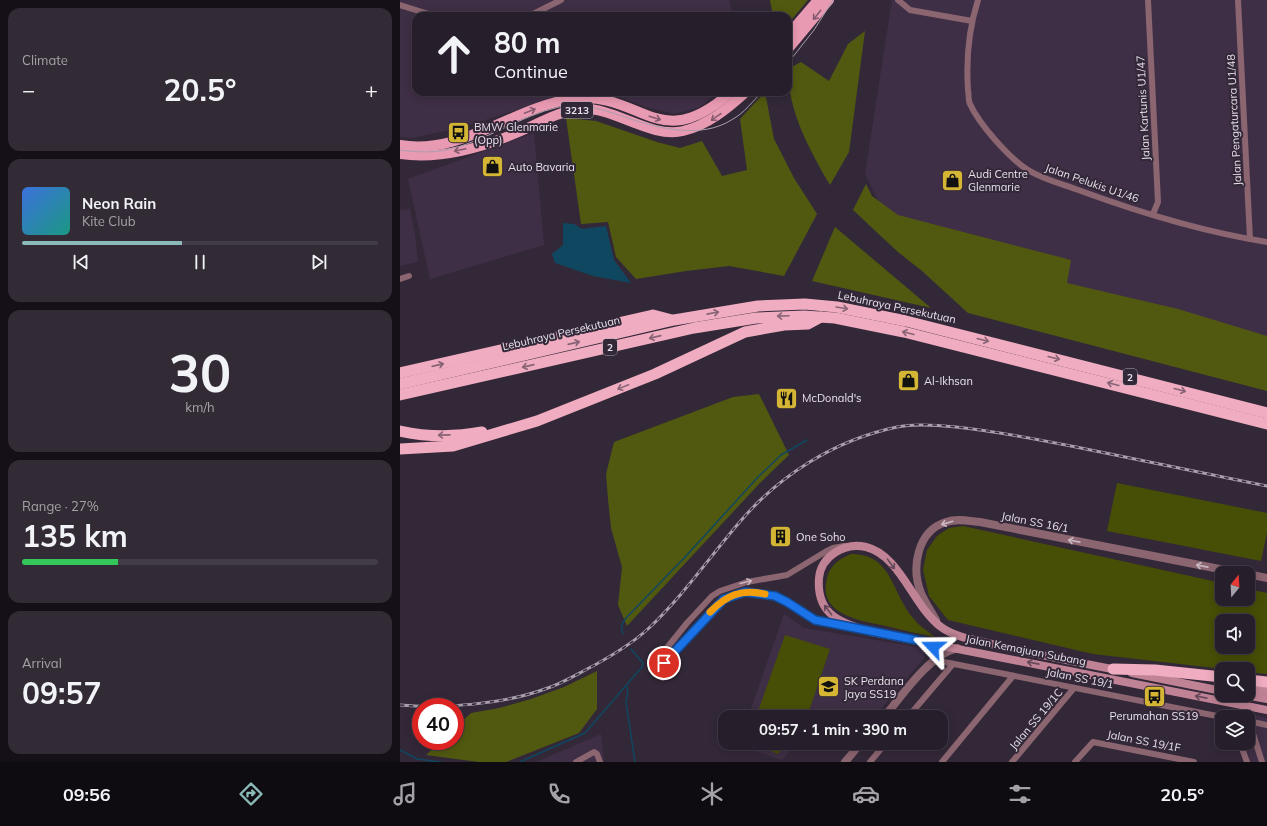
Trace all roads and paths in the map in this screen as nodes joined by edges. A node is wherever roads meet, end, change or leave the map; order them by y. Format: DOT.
graph roads {
  1 [pos="561,0"];
  2 [pos="818,0"];
  3 [pos="829,0"];
  4 [pos="898,0"];
  5 [pos="978,0"];
  6 [pos="1148,0"];
  7 [pos="1238,0"];
  8 [pos="400,5"];
  9 [pos="422,12"];
  10 [pos="537,12"];
  11 [pos="972,21"];
  12 [pos="802,27"];
  13 [pos="792,33"];
  14 [pos="792,43"];
  15 [pos="725,96"];
  16 [pos="741,96"];
  17 [pos="400,145"];
  18 [pos="400,154"];
  19 [pos="1153,214"];
  20 [pos="1250,239"];
  21 [pos="1267,242"];
  22 [pos="410,276"];
  23 [pos="400,279"];
  24 [pos="822,317"];
  25 [pos="674,320"];
  26 [pos="400,373"];
  27 [pos="400,384"];
  28 [pos="400,395"];
  29 [pos="1222,413"];
  30 [pos="1267,413"];
  31 [pos="538,421"];
  32 [pos="1267,424"];
  33 [pos="400,431"];
  34 [pos="1267,432"];
  35 [pos="471,441"];
  36 [pos="400,449"];
  37 [pos="400,452"];
  38 [pos="850,546"];
  39 [pos="1215,568"];
  40 [pos="1255,575"];
  41 [pos="1267,578"];
  42 [pos="687,623"];
  43 [pos="940,626"];
  44 [pos="694,630"];
  45 [pos="872,632"];
  46 [pos="926,642"];
  47 [pos="957,648"];
  48 [pos="936,659"];
  49 [pos="953,664"];
  50 [pos="1113,669"];
  51 [pos="658,670"];
  52 [pos="1013,676"];
  53 [pos="1215,676"];
  54 [pos="663,678"];
  55 [pos="1167,680"];
  56 [pos="1255,681"];
  57 [pos="1267,682"];
  58 [pos="1215,685"];
  59 [pos="1074,688"];
  60 [pos="1255,689"];
  61 [pos="1215,690"];
  62 [pos="1267,690"];
  63 [pos="1255,697"];
  64 [pos="1267,699"];
  65 [pos="890,710"];
  66 [pos="914,710"];
  67 [pos="1267,710"];
  68 [pos="1215,716"];
  69 [pos="1255,722"];
  70 [pos="1267,725"];
  71 [pos="1255,742"];
  72 [pos="855,750"];
  73 [pos="880,750"];
  74 [pos="1243,750"];
  75 [pos="576,762"];
  76 [pos="600,762"];
  77 [pos="844,762"];
  78 [pos="870,762"];
  79 [pos="942,762"];
  80 [pos="1012,762"];
  81 [pos="1075,762"];
  82 [pos="1194,762"];
  83 [pos="1247,762"];
  84 [pos="1262,762"];
  1 -- 10 [label="street"];
  2 -- 12 [label="main road"];
  3 -- 12 [label="main road, one-way"];
  4 -- 11 [label="street"];
  5 -- 11 [label="street, Jalan Pelukis U1/46"];
  6 -- 19 [label="street, Jalan Kartunis U1/47"];
  7 -- 20 [label="street, Jalan Pengaturcara U1/48"];
  8 -- 9 [label="street"];
  11 -- 19 [label="street, Jalan Pelukis U1/46"];
  12 -- 13 [label="main road"];
  12 -- 14 [label="main road"];
  17 -- 15 [label="main road, 3213, one-way"];
  16 -- 18 [label="main road, 3213, one-way"];
  19 -- 20 [label="street, Jalan Pelukis U1/46"];
  20 -- 21 [label="street, Jalan Pelukis U1/46"];
  22 -- 23 [label="street"];
  24 -- 28 [label="highway, Lebuhraya Persekutuan / 2, one-way"];
  29 -- 24 [label="highway, Lebuhraya Persekutuan / 2, one-way"];
  24 -- 31 [label="highway, one-way"];
  26 -- 25 [label="highway, one-way"];
  27 -- 25 [label="highway, Lebuhraya Persekutuan / 2, one-way"];
  25 -- 30 [label="highway, Lebuhraya Persekutuan / 2, one-way"];
  29 -- 32 [label="highway, Lebuhraya Persekutuan / 2"];
  29 -- 34 [label="highway"];
  31 -- 33 [label="highway, one-way"];
  31 -- 35 [label="highway"];
  35 -- 36 [label="highway"];
  35 -- 37 [label="street"];
  42 -- 38 [label="street, one-way"];
  38 -- 43 [label="main road, Jalan Kemajuan Subang, one-way"];
  45 -- 38 [label="main road, Jalan Kemajuan Subang, one-way"];
  39 -- 43 [label="street, Jalan SS 16/1, one-way"];
  40 -- 41 [label="street"];
  42 -- 44 [label="street"];
  42 -- 51 [label="street"];
  43 -- 50 [label="main road, Jalan Kemajuan Subang"];
  44 -- 45 [label="street"];
  44 -- 51 [label="street"];
  45 -- 46 [label="main road, Jalan Kemajuan Subang"];
  46 -- 47 [label="main road, Jalan Kemajuan Subang"];
  46 -- 48 [label="street"];
  47 -- 48 [label="street"];
  67 -- 47 [label="main road, Jalan Kemajuan Subang, one-way"];
  48 -- 49 [label="street, Jalan SS 19/1"];
  48 -- 65 [label="street"];
  49 -- 52 [label="street, Jalan SS 19/1"];
  49 -- 66 [label="street"];
  50 -- 53 [label="highway"];
  50 -- 55 [label="main road, Jalan Kemajuan Subang"];
  51 -- 54 [label="street"];
  52 -- 59 [label="street, Jalan SS 19/1"];
  52 -- 79 [label="street"];
  55 -- 58 [label="main road"];
  55 -- 61 [label="main road, Jalan Kemajuan Subang"];
  56 -- 57 [label="highway"];
  59 -- 68 [label="street, Jalan SS 19/1"];
  59 -- 80 [label="street, Jalan SS 19/1C"];
  60 -- 62 [label="main road"];
  63 -- 64 [label="main road"];
  69 -- 70 [label="street"];
  71 -- 84 [label="street"];
  72 -- 77 [label="street"];
  73 -- 78 [label="street"];
  74 -- 83 [label="street"];
  75 -- 76 [label="street"];
  81 -- 82 [label="street, Jalan SS 19/1F"];
}
